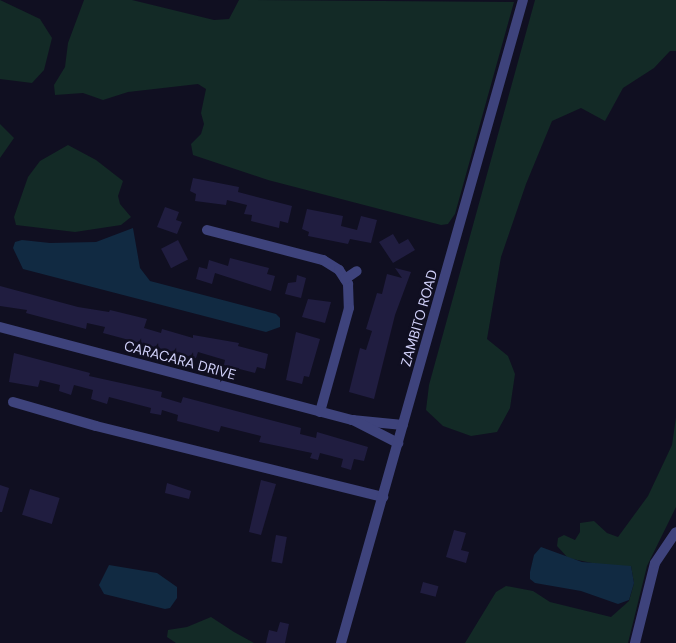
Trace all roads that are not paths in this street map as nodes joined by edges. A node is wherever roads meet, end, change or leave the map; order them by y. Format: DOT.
graph roads {
  1 [pos="523,0"];
  2 [pos="207,230"];
  3 [pos="357,271"];
  4 [pos="345,279"];
  5 [pos="0,327"];
  6 [pos="13,402"];
  7 [pos="320,412"];
  8 [pos="352,420"];
  9 [pos="403,425"];
  10 [pos="398,443"];
  11 [pos="383,497"];
  12 [pos="676,532"];
  13 [pos="341,643"];
  14 [pos="635,643"];
  1 -- 9 [label="street, ZAMBITO ROAD"];
  2 -- 4 [label="street"];
  3 -- 4 [label="street"];
  4 -- 7 [label="street"];
  5 -- 7 [label="street, CARACARA DRIVE"];
  6 -- 11 [label="street"];
  7 -- 8 [label="street, CARACARA DRIVE"];
  8 -- 9 [label="street, CARACARA DRIVE"];
  8 -- 10 [label="street, CARACARA DRIVE"];
  9 -- 10 [label="street, ZAMBITO ROAD"];
  10 -- 11 [label="street, ZAMBITO ROAD"];
  11 -- 13 [label="street, ZAMBITO ROAD"];
  12 -- 14 [label="street"];
}
